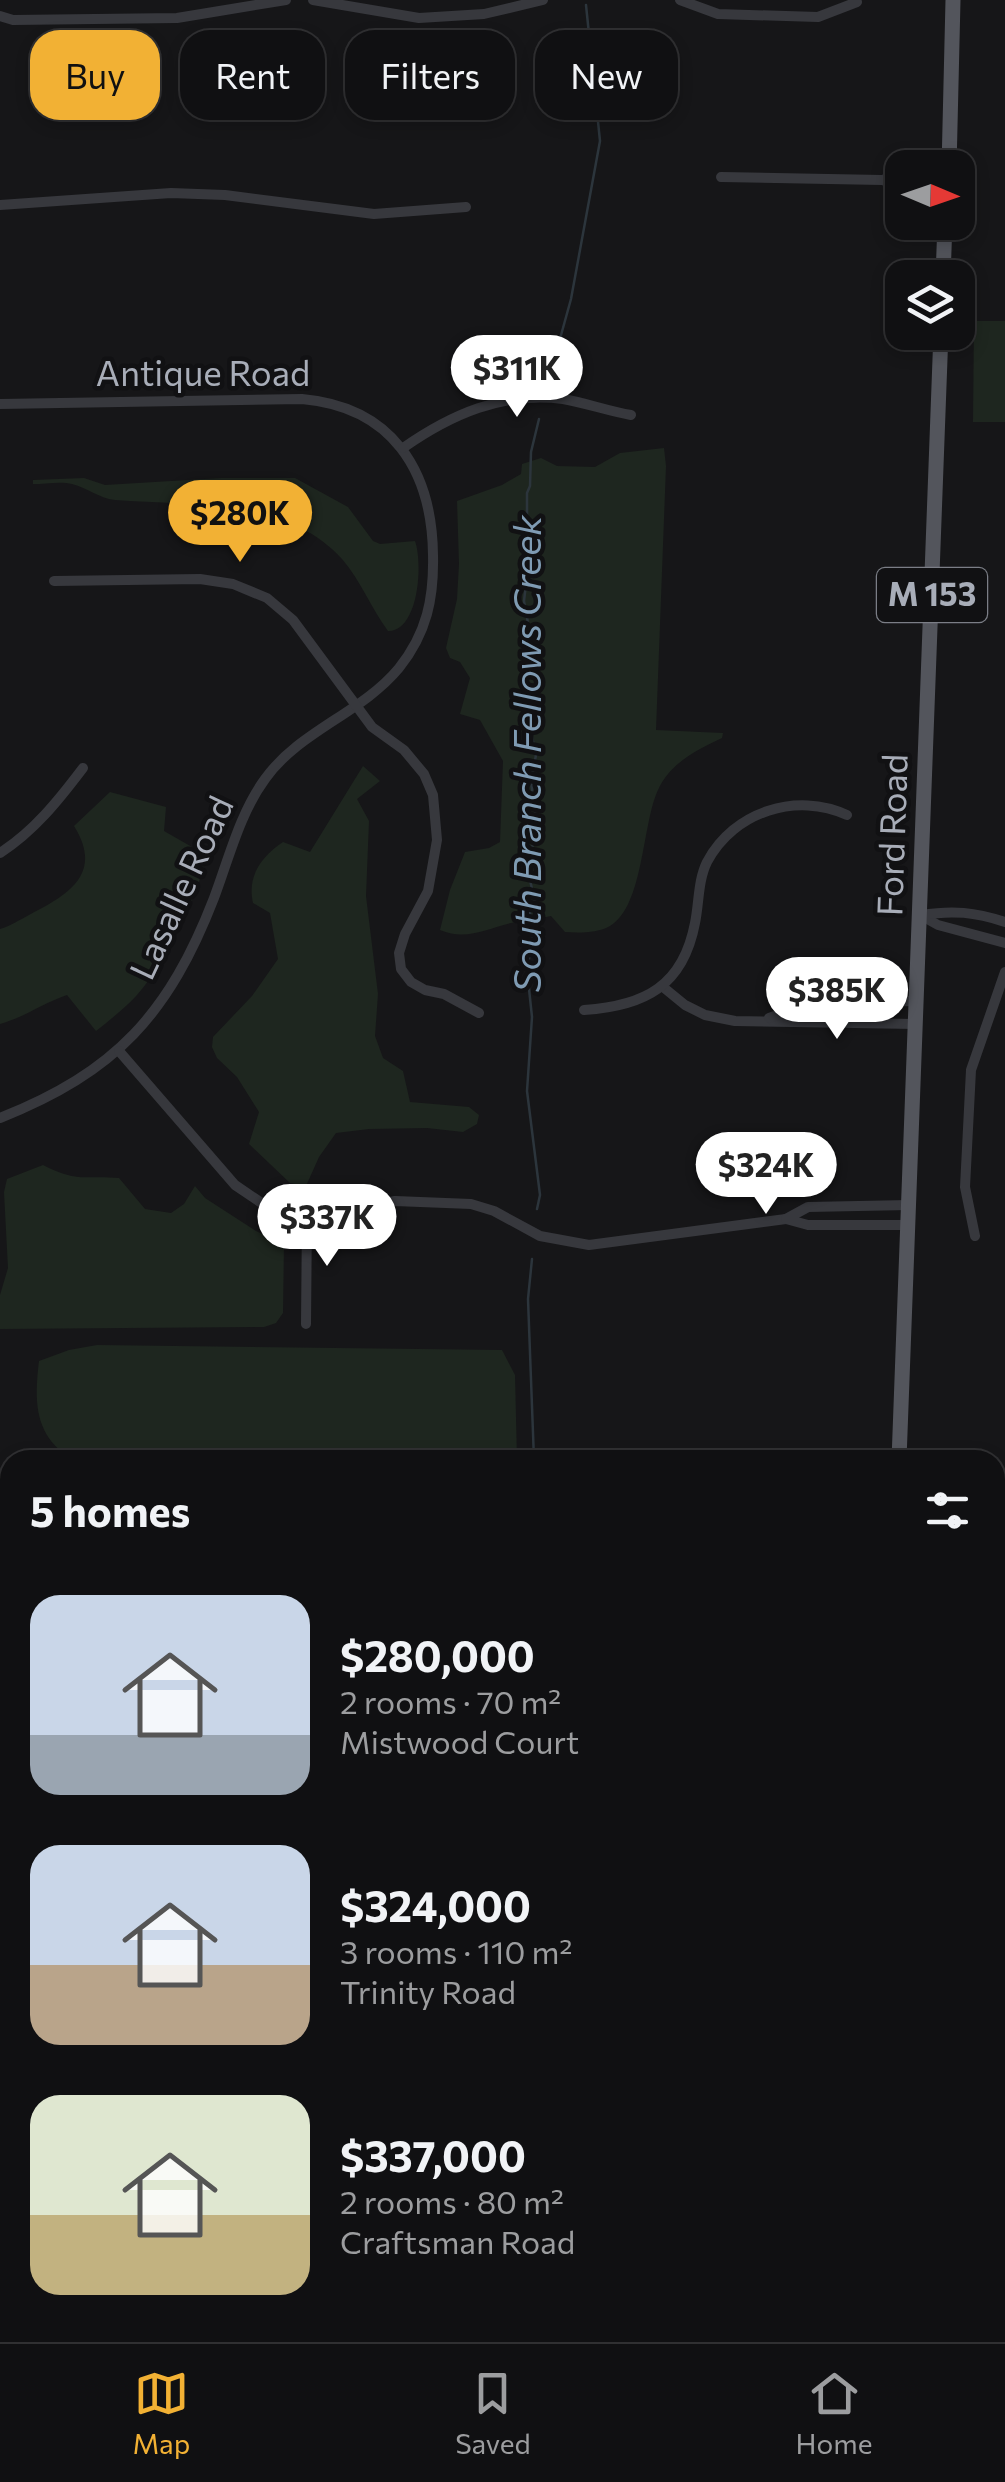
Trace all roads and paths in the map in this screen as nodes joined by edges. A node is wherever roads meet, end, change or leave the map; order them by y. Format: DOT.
graph roads {
  1 [pos="286,0"];
  2 [pos="313,0"];
  3 [pos="543,0"];
  4 [pos="680,0"];
  5 [pos="953,0"];
  6 [pos="857,2"];
  7 [pos="494,6"];
  8 [pos="0,16"];
  9 [pos="949,150"];
  10 [pos="721,177"];
  11 [pos="885,179"];
  12 [pos="882,180"];
  13 [pos="885,181"];
  14 [pos="0,205"];
  15 [pos="466,207"];
  16 [pos="940,350"];
  17 [pos="0,404"];
  18 [pos="632,415"];
  19 [pos="403,448"];
  20 [pos="54,581"];
  21 [pos="357,704"];
  22 [pos="82,768"];
  23 [pos="847,816"];
  24 [pos="0,853"];
  25 [pos="920,915"];
  26 [pos="1005,922"];
  27 [pos="1005,943"];
  28 [pos="1005,972"];
  29 [pos="663,987"];
  30 [pos="916,1000"];
  31 [pos="827,1002"];
  32 [pos="584,1010"];
  33 [pos="479,1013"];
  34 [pos="760,1021"];
  35 [pos="827,1022"];
  36 [pos="916,1024"];
  37 [pos="120,1051"];
  38 [pos="0,1118"];
  39 [pos="909,1205"];
  40 [pos="307,1215"];
  41 [pos="786,1219"];
  42 [pos="908,1224"];
  43 [pos="975,1236"];
  44 [pos="306,1324"];
  45 [pos="899,1450"];
  1 -- 8 [label="street"];
  2 -- 7 [label="street"];
  3 -- 7 [label="street"];
  4 -- 6 [label="street"];
  5 -- 9 [label="main road"];
  10 -- 12 [label="street"];
  11 -- 12 [label="street"];
  12 -- 13 [label="street"];
  14 -- 15 [label="street"];
  16 -- 25 [label="main road, Ford Road / M 153"];
  17 -- 19 [label="street, Antique Road"];
  18 -- 19 [label="street"];
  19 -- 21 [label="street, Antique Road"];
  20 -- 21 [label="street"];
  21 -- 33 [label="street"];
  21 -- 37 [label="street, Lasalle Road"];
  22 -- 24 [label="street"];
  23 -- 29 [label="street"];
  25 -- 26 [label="street"];
  25 -- 27 [label="street"];
  25 -- 30 [label="main road, Ford Road / M 153"];
  28 -- 43 [label="street"];
  29 -- 32 [label="street"];
  29 -- 34 [label="street"];
  30 -- 31 [label="street"];
  30 -- 36 [label="main road, Ford Road / M 153"];
  31 -- 34 [label="street"];
  31 -- 35 [label="street"];
  34 -- 35 [label="street"];
  35 -- 36 [label="street"];
  36 -- 39 [label="main road, Ford Road / M 153"];
  37 -- 38 [label="street, Lasalle Road"];
  37 -- 40 [label="street"];
  39 -- 41 [label="street"];
  39 -- 42 [label="main road, Ford Road / M 153"];
  40 -- 41 [label="street"];
  40 -- 44 [label="street"];
  41 -- 42 [label="street"];
  42 -- 45 [label="main road, Ford Road / M 153"];
}
